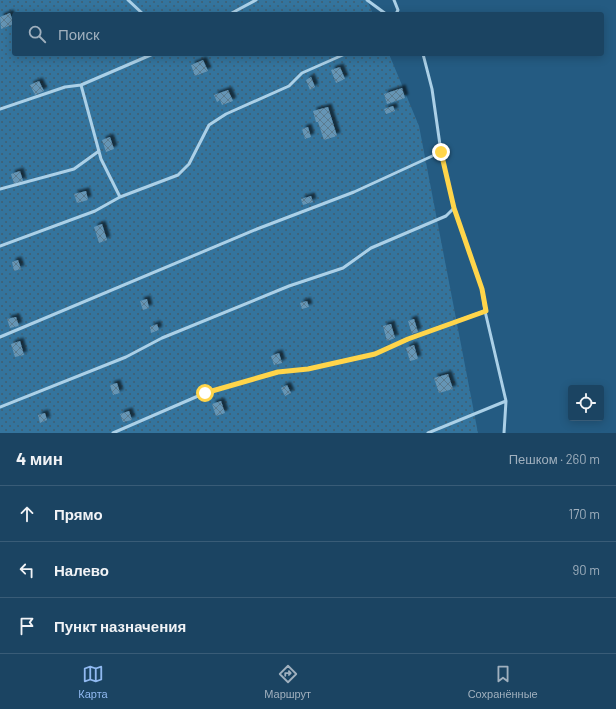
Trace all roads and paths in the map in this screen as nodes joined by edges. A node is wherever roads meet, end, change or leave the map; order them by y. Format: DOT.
graph roads {
  1 [pos="128,0"];
  2 [pos="256,0"];
  3 [pos="367,0"];
  4 [pos="394,0"];
  5 [pos="141,12"];
  6 [pos="234,12"];
  7 [pos="383,12"];
  8 [pos="397,12"];
  9 [pos="147,56"];
  10 [pos="340,56"];
  11 [pos="424,56"];
  12 [pos="81,84"];
  13 [pos="0,109"];
  14 [pos="98,151"];
  15 [pos="441,152"];
  16 [pos="0,189"];
  17 [pos="120,197"];
  18 [pos="454,208"];
  19 [pos="0,246"];
  20 [pos="486,311"];
  21 [pos="0,337"];
  22 [pos="506,401"];
  23 [pos="0,407"];
  24 [pos="113,433"];
  25 [pos="428,433"];
  26 [pos="504,433"];
  1 -- 5 [label="lane"];
  2 -- 6 [label="lane"];
  3 -- 7 [label="lane"];
  4 -- 8 [label="lane"];
  9 -- 12 [label="lane"];
  10 -- 17 [label="lane"];
  11 -- 15 [label="lane"];
  12 -- 13 [label="lane"];
  12 -- 14 [label="lane"];
  14 -- 16 [label="lane"];
  14 -- 17 [label="lane"];
  15 -- 18 [label="lane"];
  15 -- 21 [label="lane"];
  17 -- 19 [label="lane"];
  18 -- 20 [label="lane"];
  18 -- 23 [label="lane"];
  20 -- 22 [label="lane"];
  20 -- 24 [label="lane"];
  22 -- 25 [label="lane"];
  22 -- 26 [label="lane"];
}
